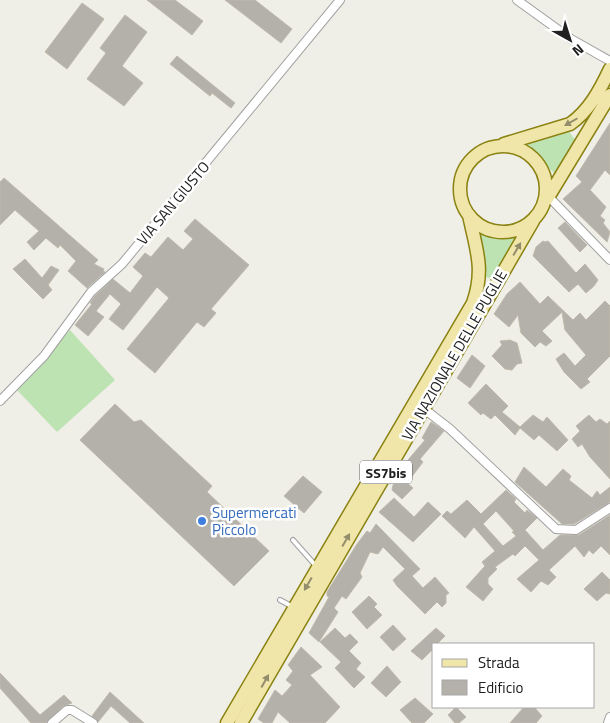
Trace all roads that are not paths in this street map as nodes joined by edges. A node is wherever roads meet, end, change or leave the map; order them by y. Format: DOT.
graph roads {
  1 [pos="340,0"];
  2 [pos="517,0"];
  3 [pos="610,61"];
  4 [pos="610,69"];
  5 [pos="610,95"];
  6 [pos="489,148"];
  7 [pos="547,197"];
  8 [pos="469,215"];
  9 [pos="533,221"];
  10 [pos="610,260"];
  11 [pos="0,401"];
  12 [pos="423,408"];
  13 [pos="610,508"];
  14 [pos="293,540"];
  15 [pos="318,568"];
  16 [pos="280,600"];
  17 [pos="295,608"];
  18 [pos="610,717"];
  19 [pos="52,723"];
  20 [pos="93,723"];
  21 [pos="227,723"];
  22 [pos="241,723"];
  23 [pos="608,723"];
  1 -- 11 [label="street, VIA SAN GIUSTO"];
  2 -- 3 [label="street"];
  4 -- 6 [label="main road, VIA NAZIONALE DELLE PUGLIE / SS7bis, one-way"];
  5 -- 7 [label="main road, VIA NAZIONALE DELLE PUGLIE / SS7bis"];
  6 -- 7 [label="main road"];
  6 -- 8 [label="main road, VIA NAZIONALE DELLE PUGLIE / SS7bis"];
  7 -- 9 [label="main road, VIA NAZIONALE DELLE PUGLIE / SS7bis"];
  7 -- 10 [label="street"];
  8 -- 9 [label="main road"];
  8 -- 15 [label="main road, VIA NAZIONALE DELLE PUGLIE / SS7bis"];
  12 -- 9 [label="main road, VIA NAZIONALE DELLE PUGLIE / SS7bis, one-way"];
  12 -- 13 [label="street"];
  22 -- 12 [label="main road, VIA NAZIONALE DELLE PUGLIE / SS7bis, one-way"];
  14 -- 15 [label="lane"];
  15 -- 17 [label="main road, VIA NAZIONALE DELLE PUGLIE / SS7bis, one-way"];
  16 -- 17 [label="lane"];
  17 -- 21 [label="main road, VIA NAZIONALE DELLE PUGLIE / SS7bis"];
  18 -- 23 [label="street"];
  19 -- 20 [label="street"];
}
